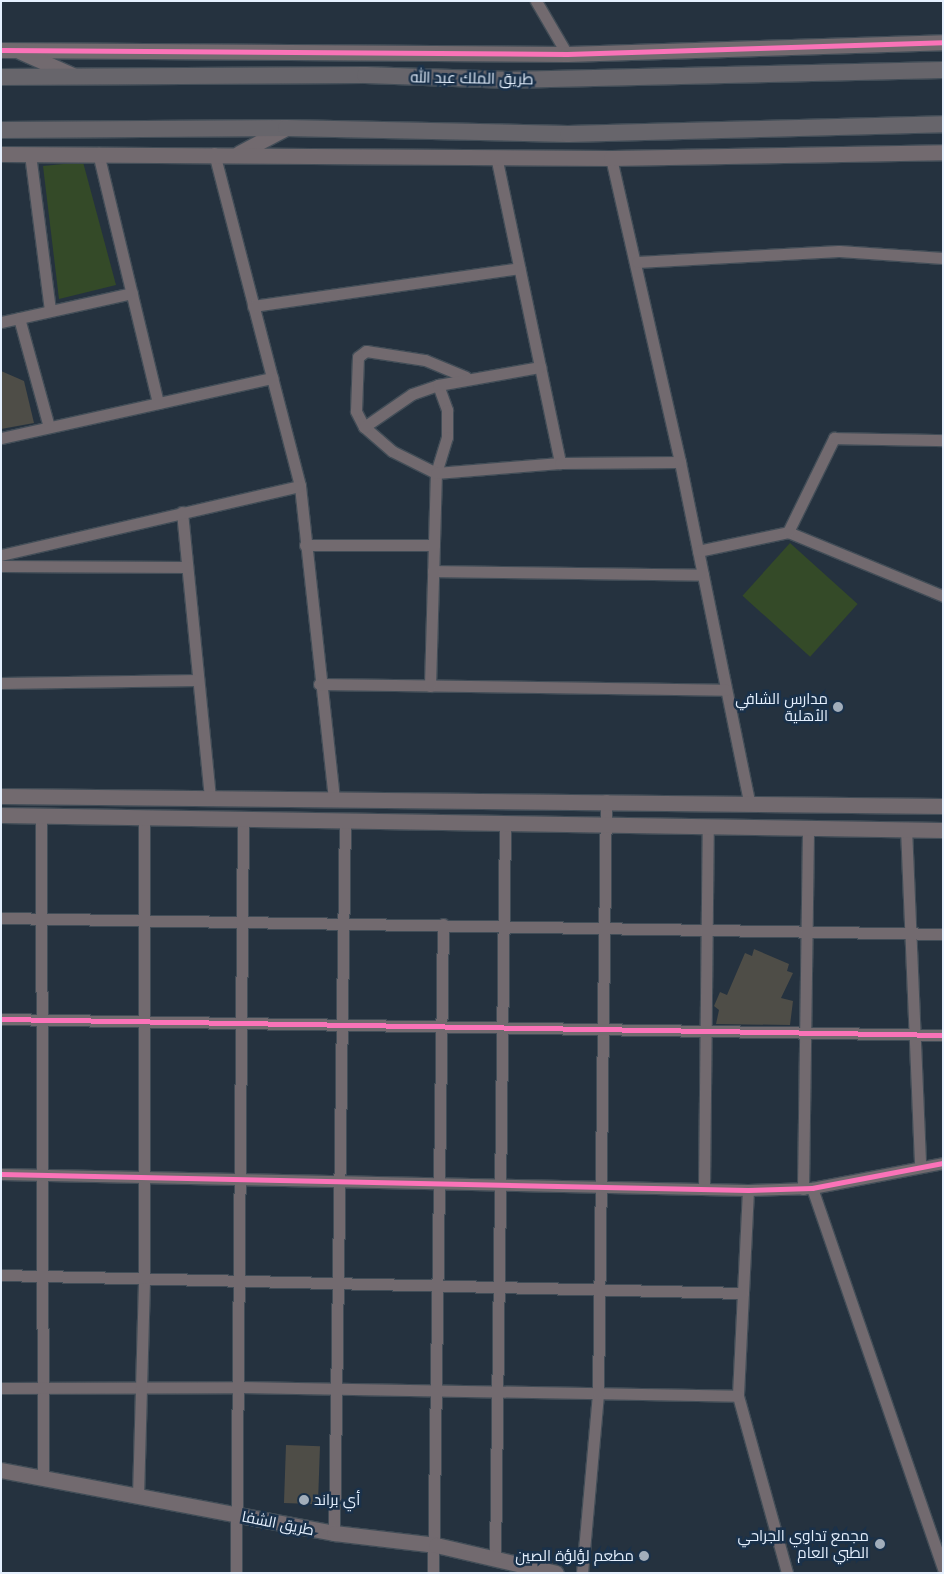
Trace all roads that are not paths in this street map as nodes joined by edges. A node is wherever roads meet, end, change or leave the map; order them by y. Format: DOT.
graph roads {
  1 [pos="536,1"];
  2 [pos="943,42"];
  3 [pos="9,50"];
  4 [pos="567,54"];
  5 [pos="943,70"];
  6 [pos="1,77"];
  7 [pos="76,77"];
  8 [pos="943,124"];
  9 [pos="286,128"];
  10 [pos="1,130"];
  11 [pos="98,152"];
  12 [pos="943,152"];
  13 [pos="214,153"];
  14 [pos="238,153"];
  15 [pos="1,154"];
  16 [pos="30,154"];
  17 [pos="496,156"];
  18 [pos="611,158"];
  19 [pos="943,258"];
  20 [pos="637,262"];
  21 [pos="519,268"];
  22 [pos="132,292"];
  23 [pos="253,306"];
  24 [pos="50,311"];
  25 [pos="19,318"];
  26 [pos="1,322"];
  27 [pos="540,366"];
  28 [pos="466,377"];
  29 [pos="272,378"];
  30 [pos="438,385"];
  31 [pos="158,403"];
  32 [pos="50,427"];
  33 [pos="364,427"];
  34 [pos="1,438"];
  35 [pos="943,440"];
  36 [pos="680,462"];
  37 [pos="560,463"];
  38 [pos="436,473"];
  39 [pos="300,486"];
  40 [pos="182,512"];
  41 [pos="788,532"];
  42 [pos="305,545"];
  43 [pos="434,545"];
  44 [pos="698,551"];
  45 [pos="1,555"];
  46 [pos="1,566"];
  47 [pos="187,567"];
  48 [pos="434,571"];
  49 [pos="703,575"];
  50 [pos="943,596"];
  51 [pos="198,680"];
  52 [pos="1,683"];
  53 [pos="319,684"];
  54 [pos="430,686"];
  55 [pos="726,690"];
  56 [pos="1,796"];
  57 [pos="210,796"];
  58 [pos="334,798"];
  59 [pos="606,800"];
  60 [pos="749,801"];
  61 [pos="943,806"];
  62 [pos="1,815"];
  63 [pos="41,817"];
  64 [pos="144,818"];
  65 [pos="243,819"];
  66 [pos="344,820"];
  67 [pos="505,822"];
  68 [pos="606,824"];
  69 [pos="708,825"];
  70 [pos="808,826"];
  71 [pos="906,828"];
  72 [pos="943,830"];
  73 [pos="1,918"];
  74 [pos="41,918"];
  75 [pos="143,920"];
  76 [pos="242,921"];
  77 [pos="343,923"];
  78 [pos="443,924"];
  79 [pos="504,925"];
  80 [pos="604,927"];
  81 [pos="707,928"];
  82 [pos="806,930"];
  83 [pos="910,932"];
  84 [pos="943,934"];
  85 [pos="1,1019"];
  86 [pos="42,1020"];
  87 [pos="143,1023"];
  88 [pos="242,1023"];
  89 [pos="342,1024"];
  90 [pos="442,1026"];
  91 [pos="503,1027"];
  92 [pos="603,1028"];
  93 [pos="706,1030"];
  94 [pos="805,1032"];
  95 [pos="914,1033"];
  96 [pos="943,1035"];
  97 [pos="943,1163"];
  98 [pos="920,1167"];
  99 [pos="1,1174"];
  100 [pos="43,1175"];
  101 [pos="144,1177"];
  102 [pos="241,1179"];
  103 [pos="339,1182"];
  104 [pos="440,1184"];
  105 [pos="501,1185"];
  106 [pos="600,1187"];
  107 [pos="808,1188"];
  108 [pos="704,1189"];
  109 [pos="748,1190"];
  110 [pos="1,1275"];
  111 [pos="43,1276"];
  112 [pos="144,1278"];
  113 [pos="241,1281"];
  114 [pos="338,1283"];
  115 [pos="439,1286"];
  116 [pos="499,1287"];
  117 [pos="599,1290"];
  118 [pos="743,1294"];
  119 [pos="139,1387"];
  120 [pos="240,1387"];
  121 [pos="1,1388"];
  122 [pos="43,1388"];
  123 [pos="336,1388"];
  124 [pos="437,1390"];
  125 [pos="498,1391"];
  126 [pos="598,1393"];
  127 [pos="738,1396"];
  128 [pos="1,1470"];
  129 [pos="44,1478"];
  130 [pos="138,1496"];
  131 [pos="237,1515"];
  132 [pos="334,1533"];
  133 [pos="436,1545"];
  134 [pos="495,1559"];
  135 [pos="943,1568"];
  136 [pos="236,1573"];
  137 [pos="433,1573"];
  138 [pos="556,1573"];
  139 [pos="582,1573"];
  140 [pos="787,1573"];
  1 -- 4 [label="street"];
  2 -- 4 [label="street"];
  3 -- 4 [label="street"];
  3 -- 7 [label="street"];
  5 -- 7 [label="main road, طريق الملك عبد الله"];
  6 -- 7 [label="main road, طريق الملك عبد الله"];
  8 -- 9 [label="main road"];
  9 -- 10 [label="main road"];
  9 -- 14 [label="street"];
  11 -- 13 [label="street"];
  11 -- 16 [label="street"];
  11 -- 22 [label="street"];
  12 -- 18 [label="street"];
  13 -- 14 [label="street"];
  13 -- 23 [label="street"];
  14 -- 17 [label="street"];
  15 -- 16 [label="street"];
  16 -- 24 [label="street"];
  17 -- 18 [label="street"];
  17 -- 21 [label="street"];
  18 -- 20 [label="street"];
  19 -- 20 [label="street"];
  20 -- 36 [label="street"];
  21 -- 23 [label="street"];
  21 -- 27 [label="street"];
  22 -- 24 [label="street"];
  22 -- 31 [label="street"];
  23 -- 29 [label="street"];
  24 -- 25 [label="street"];
  25 -- 26 [label="street"];
  25 -- 32 [label="street"];
  27 -- 28 [label="street"];
  27 -- 37 [label="street"];
  28 -- 30 [label="street"];
  28 -- 33 [label="street"];
  29 -- 31 [label="street"];
  29 -- 39 [label="street"];
  30 -- 33 [label="street"];
  30 -- 38 [label="street"];
  31 -- 32 [label="street"];
  32 -- 34 [label="street"];
  33 -- 38 [label="street"];
  35 -- 41 [label="street"];
  36 -- 37 [label="street"];
  36 -- 44 [label="street"];
  37 -- 38 [label="street"];
  38 -- 43 [label="street"];
  39 -- 40 [label="street"];
  39 -- 42 [label="street"];
  40 -- 45 [label="street"];
  40 -- 47 [label="street"];
  41 -- 44 [label="street"];
  41 -- 50 [label="street"];
  42 -- 43 [label="street"];
  42 -- 53 [label="street"];
  43 -- 48 [label="street"];
  44 -- 49 [label="street"];
  46 -- 47 [label="street"];
  47 -- 51 [label="street"];
  48 -- 49 [label="street"];
  48 -- 54 [label="street"];
  49 -- 55 [label="street"];
  51 -- 52 [label="street"];
  51 -- 57 [label="street"];
  53 -- 54 [label="street"];
  53 -- 58 [label="street"];
  54 -- 55 [label="street"];
  55 -- 60 [label="street"];
  56 -- 57 [label="street"];
  57 -- 58 [label="street"];
  58 -- 59 [label="street"];
  59 -- 60 [label="street"];
  59 -- 68 [label="street"];
  60 -- 61 [label="street"];
  62 -- 63 [label="street"];
  63 -- 64 [label="street"];
  63 -- 74 [label="street"];
  64 -- 65 [label="street"];
  64 -- 75 [label="street"];
  65 -- 66 [label="street"];
  65 -- 76 [label="street"];
  66 -- 67 [label="street"];
  66 -- 77 [label="street"];
  67 -- 68 [label="street"];
  67 -- 79 [label="street"];
  68 -- 69 [label="street"];
  68 -- 80 [label="street"];
  69 -- 70 [label="street"];
  69 -- 81 [label="street"];
  70 -- 71 [label="street"];
  70 -- 82 [label="street"];
  71 -- 72 [label="street"];
  71 -- 83 [label="street"];
  73 -- 74 [label="street"];
  74 -- 75 [label="street"];
  74 -- 86 [label="street"];
  75 -- 76 [label="street"];
  75 -- 87 [label="street"];
  76 -- 77 [label="street"];
  76 -- 88 [label="street"];
  77 -- 78 [label="street"];
  77 -- 89 [label="street"];
  78 -- 79 [label="street"];
  78 -- 90 [label="street"];
  79 -- 80 [label="street"];
  79 -- 91 [label="street"];
  80 -- 81 [label="street"];
  80 -- 92 [label="street"];
  81 -- 82 [label="street"];
  81 -- 93 [label="street"];
  82 -- 83 [label="street"];
  82 -- 94 [label="street"];
  83 -- 84 [label="street"];
  83 -- 95 [label="street"];
  85 -- 86 [label="street"];
  86 -- 87 [label="street"];
  86 -- 100 [label="street"];
  87 -- 88 [label="street"];
  87 -- 101 [label="street"];
  88 -- 89 [label="street"];
  88 -- 102 [label="street"];
  89 -- 90 [label="street"];
  89 -- 103 [label="street"];
  90 -- 91 [label="street"];
  90 -- 104 [label="street"];
  91 -- 92 [label="street"];
  91 -- 105 [label="street"];
  92 -- 93 [label="street"];
  92 -- 106 [label="street"];
  93 -- 94 [label="street"];
  93 -- 108 [label="street"];
  94 -- 95 [label="street"];
  94 -- 107 [label="street"];
  95 -- 96 [label="street"];
  95 -- 98 [label="street"];
  97 -- 98 [label="street"];
  98 -- 107 [label="street"];
  99 -- 100 [label="street"];
  100 -- 101 [label="street"];
  100 -- 111 [label="street"];
  101 -- 102 [label="street"];
  101 -- 112 [label="street"];
  102 -- 103 [label="street"];
  102 -- 113 [label="street"];
  103 -- 104 [label="street"];
  103 -- 114 [label="street"];
  104 -- 105 [label="street"];
  104 -- 115 [label="street"];
  105 -- 106 [label="street"];
  105 -- 116 [label="street"];
  106 -- 108 [label="street"];
  106 -- 117 [label="street"];
  107 -- 109 [label="street"];
  107 -- 135 [label="street"];
  108 -- 109 [label="street"];
  109 -- 118 [label="street"];
  110 -- 111 [label="street"];
  111 -- 112 [label="street"];
  111 -- 122 [label="street"];
  112 -- 113 [label="street"];
  112 -- 119 [label="street"];
  113 -- 114 [label="street"];
  113 -- 120 [label="street"];
  114 -- 115 [label="street"];
  114 -- 123 [label="street"];
  115 -- 116 [label="street"];
  115 -- 124 [label="street"];
  116 -- 117 [label="street"];
  116 -- 125 [label="street"];
  117 -- 118 [label="street"];
  117 -- 126 [label="street"];
  118 -- 127 [label="street"];
  119 -- 120 [label="street"];
  119 -- 122 [label="street"];
  119 -- 130 [label="street"];
  120 -- 123 [label="street"];
  120 -- 131 [label="street"];
  121 -- 122 [label="street"];
  122 -- 129 [label="street"];
  123 -- 124 [label="street"];
  123 -- 132 [label="street"];
  124 -- 125 [label="street"];
  124 -- 133 [label="street"];
  125 -- 126 [label="street"];
  125 -- 134 [label="street"];
  126 -- 127 [label="street"];
  126 -- 139 [label="street"];
  127 -- 140 [label="street"];
  128 -- 129 [label="street, طريق الشفا"];
  129 -- 130 [label="street, طريق الشفا"];
  130 -- 131 [label="street, طريق الشفا"];
  131 -- 132 [label="street, طريق الشفا"];
  131 -- 136 [label="street"];
  132 -- 133 [label="street, طريق الشفا"];
  133 -- 134 [label="street, طريق الشفا"];
  133 -- 137 [label="street"];
  134 -- 138 [label="street, طريق الشفا"];
}
